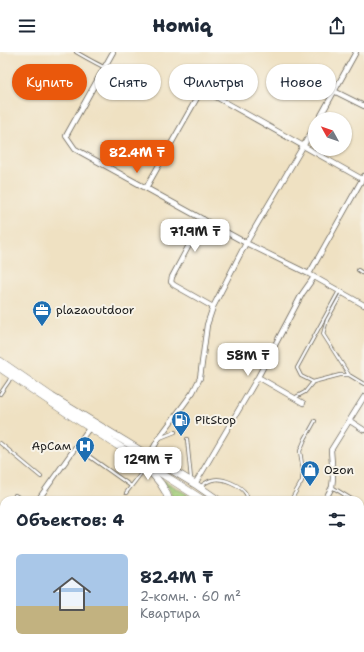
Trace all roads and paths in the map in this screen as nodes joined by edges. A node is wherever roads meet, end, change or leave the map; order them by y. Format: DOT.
graph roads {
  1 [pos="76,52"];
  2 [pos="113,52"];
  3 [pos="356,52"];
  4 [pos="96,64"];
  5 [pos="107,64"];
  6 [pos="95,85"];
  7 [pos="336,87"];
  8 [pos="336,92"];
  9 [pos="329,100"];
  10 [pos="364,106"];
  11 [pos="323,112"];
  12 [pos="308,139"];
  13 [pos="304,146"];
  14 [pos="363,178"];
  15 [pos="146,188"];
  16 [pos="203,218"];
  17 [pos="246,242"];
  18 [pos="358,270"];
  19 [pos="309,274"];
  20 [pos="364,274"];
  21 [pos="314,277"];
  22 [pos="340,292"];
  23 [pos="364,305"];
  24 [pos="213,307"];
  25 [pos="0,361"];
  26 [pos="0,368"];
  27 [pos="13,373"];
  28 [pos="349,375"];
  29 [pos="258,377"];
  30 [pos="313,382"];
  31 [pos="364,384"];
  32 [pos="0,394"];
  33 [pos="364,397"];
  34 [pos="294,398"];
  35 [pos="302,403"];
  36 [pos="350,421"];
  37 [pos="315,422"];
  38 [pos="91,425"];
  39 [pos="364,430"];
  40 [pos="175,432"];
  41 [pos="159,438"];
  42 [pos="187,439"];
  43 [pos="0,443"];
  44 [pos="76,447"];
  45 [pos="148,456"];
  46 [pos="139,458"];
  47 [pos="146,467"];
  48 [pos="41,477"];
  49 [pos="131,486"];
  50 [pos="197,486"];
  51 [pos="332,488"];
  52 [pos="126,493"];
  53 [pos="41,496"];
  54 [pos="167,496"];
  55 [pos="196,496"];
  56 [pos="199,496"];
  57 [pos="212,496"];
  58 [pos="247,496"];
  59 [pos="293,496"];
  60 [pos="327,496"];
  61 [pos="345,496"];
  1 -- 4 [label="lane"];
  2 -- 5 [label="street"];
  3 -- 7 [label="street"];
  6 -- 15 [label="street"];
  8 -- 10 [label="street"];
  9 -- 11 [label="street"];
  12 -- 13 [label="street"];
  13 -- 14 [label="street"];
  13 -- 15 [label="street"];
  13 -- 17 [label="street"];
  14 -- 19 [label="street"];
  15 -- 16 [label="street"];
  16 -- 17 [label="street"];
  16 -- 24 [label="street"];
  17 -- 19 [label="street"];
  17 -- 24 [label="street"];
  18 -- 20 [label="lane"];
  19 -- 21 [label="street"];
  21 -- 22 [label="street"];
  21 -- 29 [label="street"];
  22 -- 23 [label="street"];
  22 -- 28 [label="lane"];
  22 -- 30 [label="lane"];
  24 -- 41 [label="street"];
  25 -- 27 [label="main road"];
  26 -- 27 [label="main road"];
  27 -- 32 [label="lane"];
  27 -- 38 [label="main road"];
  28 -- 30 [label="lane"];
  28 -- 31 [label="lane"];
  29 -- 34 [label="street"];
  29 -- 50 [label="street"];
  30 -- 34 [label="lane"];
  33 -- 36 [label="street"];
  34 -- 35 [label="street"];
  36 -- 39 [label="street"];
  36 -- 51 [label="street"];
  37 -- 59 [label="lane"];
  38 -- 44 [label="street"];
  38 -- 45 [label="main road"];
  38 -- 46 [label="main road"];
  40 -- 41 [label="lane"];
  41 -- 45 [label="street"];
  42 -- 50 [label="lane"];
  43 -- 48 [label="lane"];
  44 -- 49 [label="lane"];
  44 -- 53 [label="street"];
  45 -- 50 [label="main road"];
  46 -- 47 [label="main road"];
  46 -- 55 [label="main road"];
  47 -- 49 [label="lane"];
  47 -- 54 [label="main road"];
  49 -- 52 [label="lane"];
  50 -- 56 [label="main road"];
  50 -- 57 [label="main road"];
  50 -- 58 [label="lane"];
  51 -- 60 [label="street"];
  51 -- 61 [label="lane"];
}
